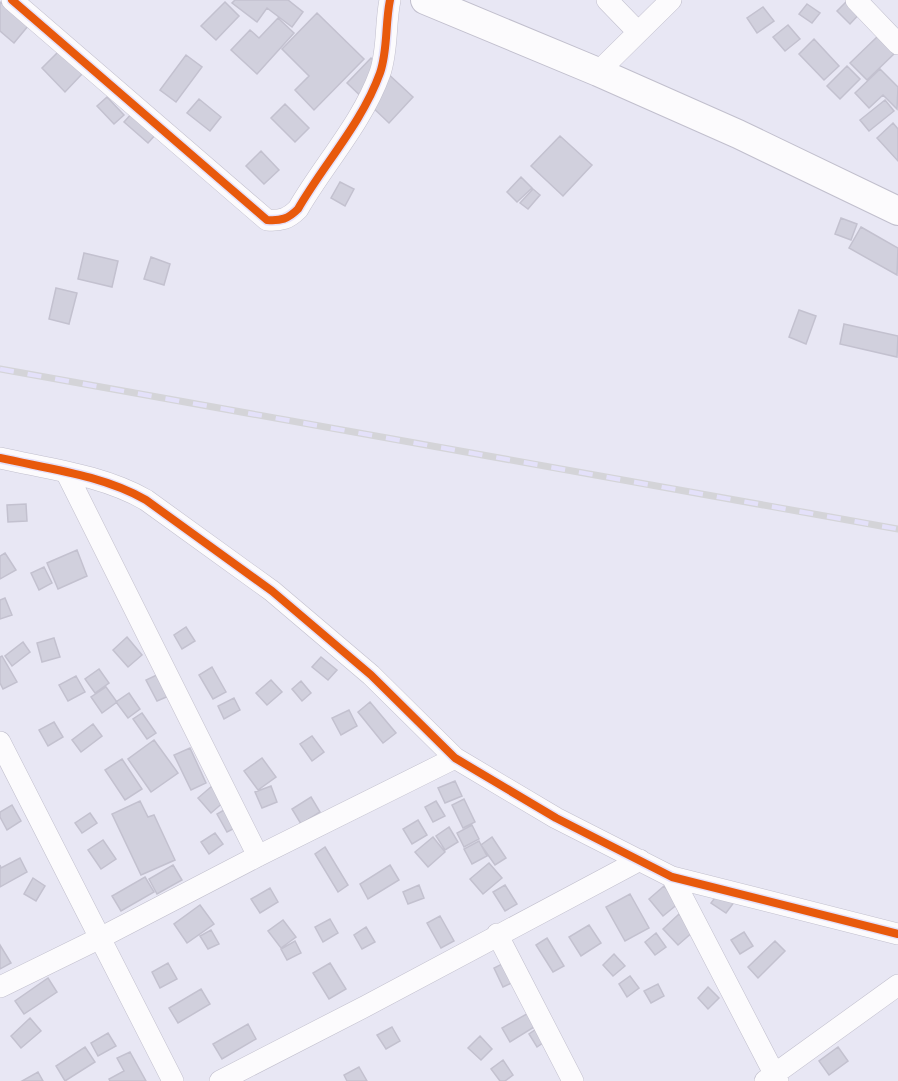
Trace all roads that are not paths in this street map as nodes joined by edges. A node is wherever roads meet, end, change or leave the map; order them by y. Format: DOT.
graph roads {
  1 [pos="12,0"];
  2 [pos="390,0"];
  3 [pos="425,0"];
  4 [pos="607,0"];
  5 [pos="671,0"];
  6 [pos="856,0"];
  7 [pos="638,32"];
  8 [pos="895,36"];
  9 [pos="598,72"];
  10 [pos="898,211"];
  11 [pos="0,458"];
  12 [pos="66,472"];
  13 [pos="0,742"];
  14 [pos="456,758"];
  15 [pos="258,856"];
  16 [pos="640,860"];
  17 [pos="672,876"];
  18 [pos="497,934"];
  19 [pos="898,934"];
  20 [pos="100,938"];
  21 [pos="898,985"];
  22 [pos="0,987"];
  23 [pos="772,1079"];
  24 [pos="173,1081"];
  25 [pos="219,1081"];
  26 [pos="573,1081"];
  1 -- 2 [label="street"];
  3 -- 9 [label="main road"];
  4 -- 7 [label="street"];
  5 -- 7 [label="street"];
  6 -- 8 [label="street"];
  7 -- 9 [label="street"];
  9 -- 10 [label="main road"];
  11 -- 12 [label="street"];
  12 -- 14 [label="street"];
  12 -- 15 [label="street"];
  13 -- 20 [label="street"];
  14 -- 15 [label="street"];
  14 -- 16 [label="street"];
  15 -- 20 [label="street"];
  16 -- 17 [label="street"];
  16 -- 18 [label="street"];
  17 -- 19 [label="street"];
  17 -- 23 [label="street"];
  18 -- 25 [label="street"];
  18 -- 26 [label="street"];
  20 -- 22 [label="street"];
  20 -- 24 [label="street"];
  21 -- 23 [label="street"];
}
